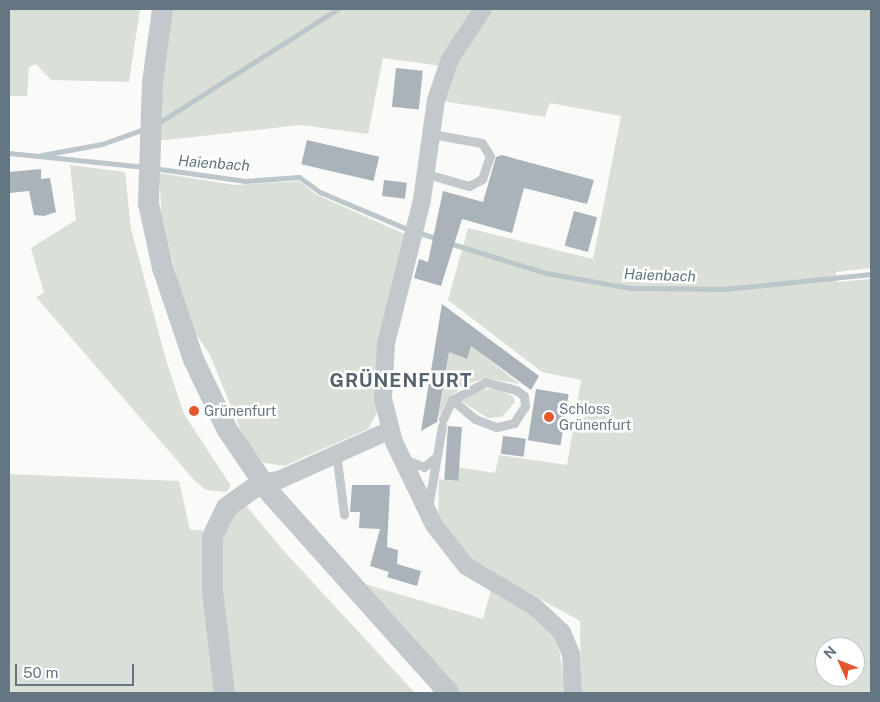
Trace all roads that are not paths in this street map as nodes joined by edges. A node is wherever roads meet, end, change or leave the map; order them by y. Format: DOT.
graph roads {
  1 [pos="162,9"];
  2 [pos="483,9"];
  3 [pos="432,134"];
  4 [pos="427,174"];
  5 [pos="452,400"];
  6 [pos="390,430"];
  7 [pos="336,453"];
  8 [pos="400,455"];
  9 [pos="437,456"];
  10 [pos="261,482"];
  11 [pos="344,514"];
  12 [pos="427,514"];
  13 [pos="224,693"];
  14 [pos="450,693"];
  15 [pos="574,693"];
  1 -- 10 [label="street"];
  2 -- 3 [label="street"];
  3 -- 4 [label="street"];
  3 -- 4 [label="lane"];
  4 -- 6 [label="street"];
  5 -- 5 [label="lane"];
  5 -- 9 [label="lane"];
  6 -- 7 [label="street"];
  6 -- 8 [label="street"];
  7 -- 10 [label="street"];
  7 -- 11 [label="lane"];
  8 -- 9 [label="lane"];
  8 -- 12 [label="street"];
  9 -- 12 [label="lane"];
  10 -- 13 [label="street"];
  10 -- 14 [label="street"];
  12 -- 15 [label="street"];
}
